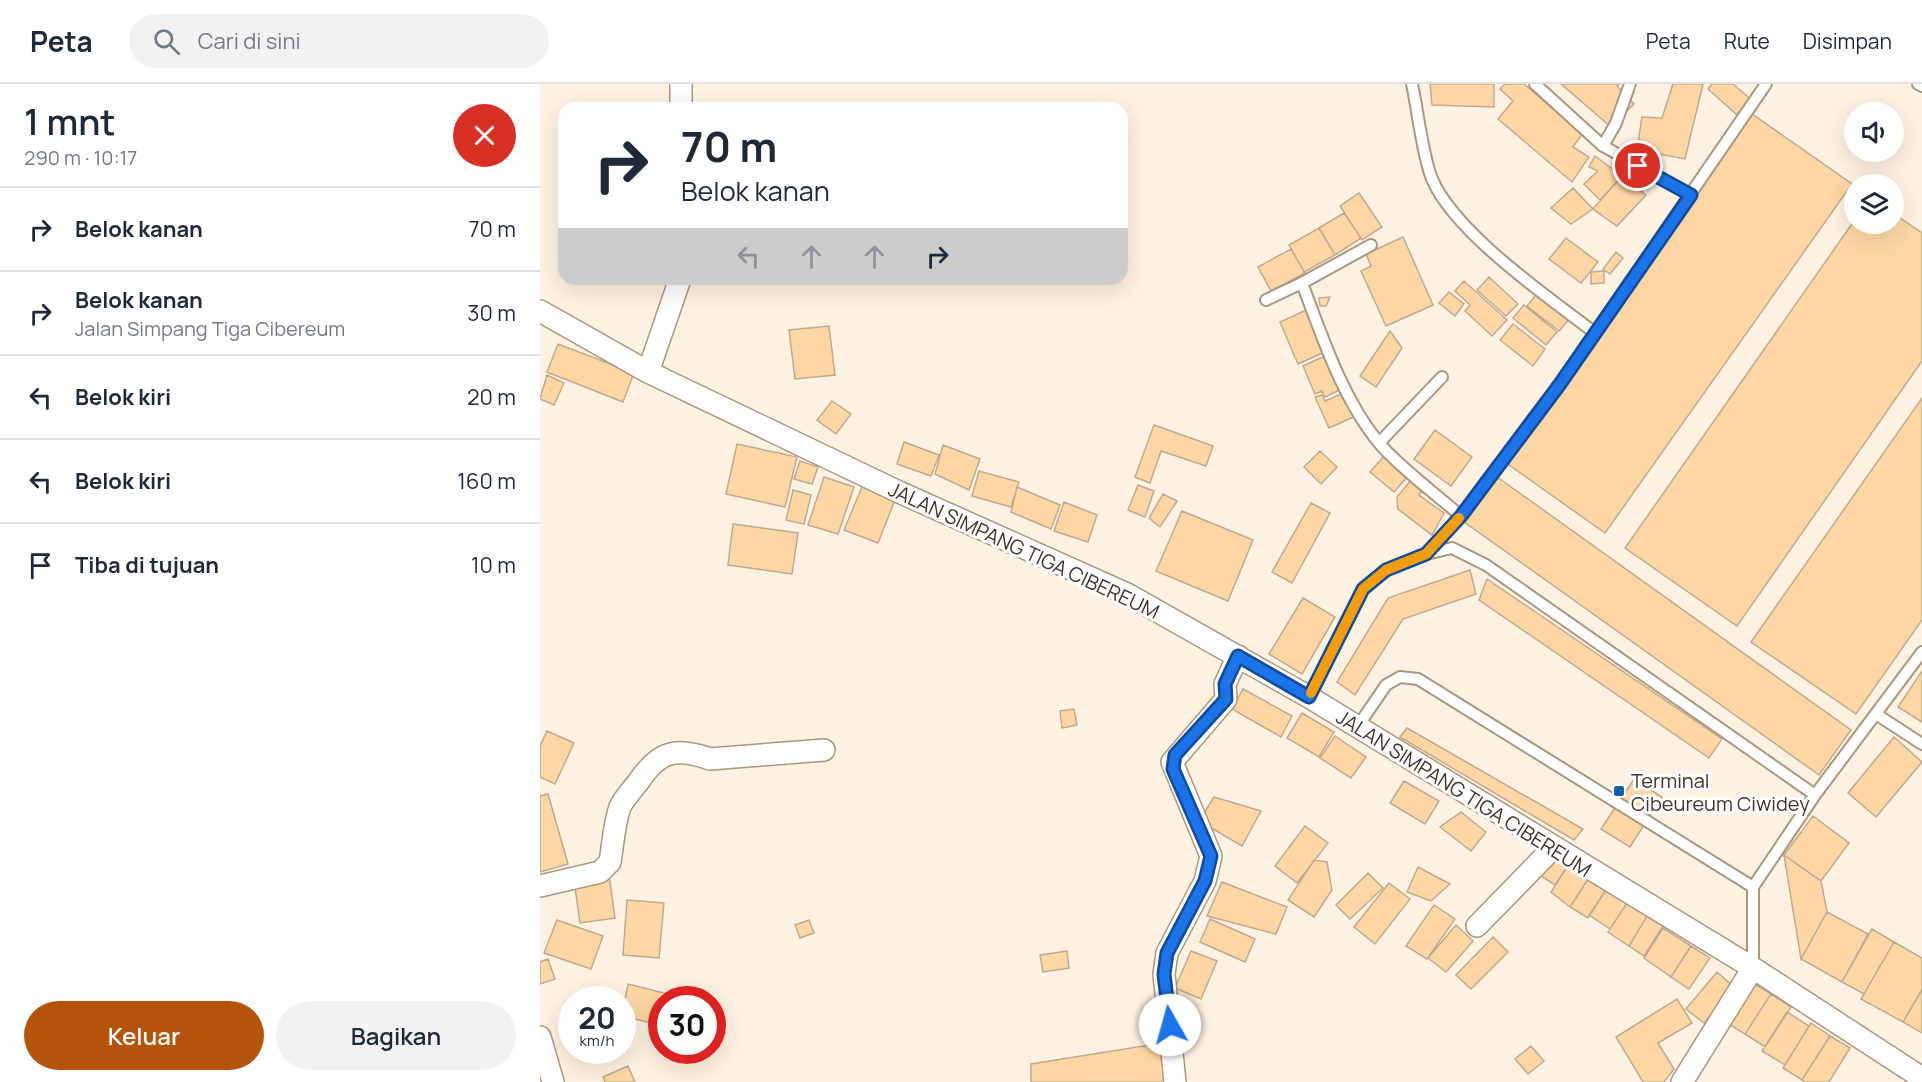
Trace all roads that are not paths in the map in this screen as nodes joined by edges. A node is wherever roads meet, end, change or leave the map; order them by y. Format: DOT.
graph roads {
  1 [pos="681,84"];
  2 [pos="1412,84"];
  3 [pos="1535,84"];
  4 [pos="1630,84"];
  5 [pos="1766,84"];
  6 [pos="681,102"];
  7 [pos="1603,147"];
  8 [pos="1691,195"];
  9 [pos="1371,245"];
  10 [pos="1302,283"];
  11 [pos="678,285"];
  12 [pos="1266,300"];
  13 [pos="540,311"];
  14 [pos="1595,333"];
  15 [pos="648,372"];
  16 [pos="1442,377"];
  17 [pos="1379,443"];
  18 [pos="1461,516"];
  19 [pos="1426,554"];
  20 [pos="1922,652"];
  21 [pos="1238,656"];
  22 [pos="1309,697"];
  23 [pos="1876,714"];
  24 [pos="1358,726"];
  25 [pos="1922,744"];
  26 [pos="824,750"];
  27 [pos="1815,795"];
  28 [pos="1553,848"];
  29 [pos="540,886"];
  30 [pos="1753,887"];
  31 [pos="1477,926"];
  32 [pos="1753,968"];
  33 [pos="540,1037"];
  34 [pos="1922,1078"];
  35 [pos="553,1082"];
  36 [pos="1175,1082"];
  37 [pos="1682,1082"];
  1 -- 6 [label="street"];
  2 -- 14 [label="lane"];
  3 -- 7 [label="lane"];
  4 -- 7 [label="lane"];
  5 -- 8 [label="lane"];
  7 -- 8 [label="lane"];
  8 -- 14 [label="lane"];
  9 -- 10 [label="lane"];
  10 -- 12 [label="lane"];
  10 -- 17 [label="lane"];
  11 -- 15 [label="street"];
  13 -- 15 [label="street, JALAN SIMPANG TIGA CIBEREUM"];
  14 -- 18 [label="lane"];
  15 -- 21 [label="street, JALAN SIMPANG TIGA CIBEREUM"];
  16 -- 17 [label="lane"];
  17 -- 18 [label="lane"];
  18 -- 19 [label="lane"];
  19 -- 22 [label="lane"];
  19 -- 27 [label="lane"];
  20 -- 23 [label="lane"];
  21 -- 22 [label="street, JALAN SIMPANG TIGA CIBEREUM"];
  21 -- 36 [label="street"];
  22 -- 24 [label="street, JALAN SIMPANG TIGA CIBEREUM"];
  23 -- 25 [label="lane"];
  23 -- 27 [label="lane"];
  24 -- 28 [label="street, JALAN SIMPANG TIGA CIBEREUM"];
  24 -- 30 [label="lane"];
  26 -- 29 [label="street"];
  27 -- 30 [label="lane"];
  28 -- 31 [label="street"];
  28 -- 32 [label="street, JALAN SIMPANG TIGA CIBEREUM"];
  30 -- 32 [label="lane"];
  32 -- 34 [label="street, JALAN SIMPANG TIGA CIBEREUM"];
  32 -- 37 [label="street"];
  33 -- 35 [label="street"];
}
